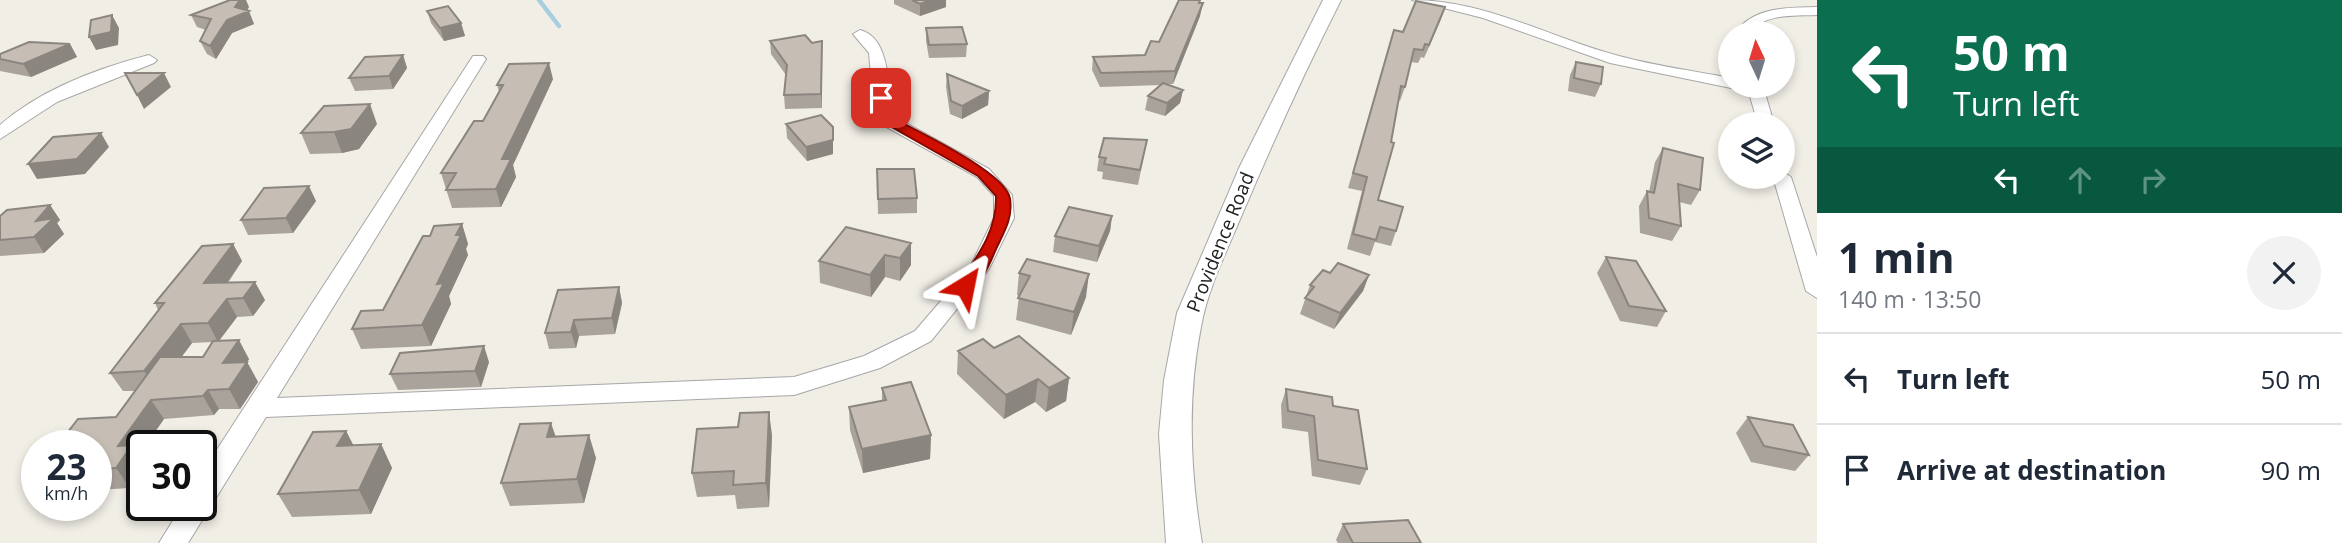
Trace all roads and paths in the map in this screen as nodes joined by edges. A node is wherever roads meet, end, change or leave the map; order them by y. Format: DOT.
graph roads {
  1 [pos="1332,0"];
  2 [pos="1419,0"];
  3 [pos="1817,11"];
  4 [pos="1754,21"];
  5 [pos="860,34"];
  6 [pos="478,59"];
  7 [pos="149,60"];
  8 [pos="1718,80"];
  9 [pos="0,134"];
  10 [pos="1786,189"];
  11 [pos="1817,292"];
  12 [pos="256,408"];
  13 [pos="217,471"];
  14 [pos="187,521"];
  15 [pos="173,543"];
  16 [pos="1184,543"];
  1 -- 16 [label="street, Providence Road"];
  2 -- 8 [label="street"];
  3 -- 4 [label="street"];
  5 -- 12 [label="street"];
  6 -- 12 [label="street"];
  7 -- 9 [label="street"];
  10 -- 11 [label="street"];
  12 -- 13 [label="street"];
  14 -- 15 [label="street"];
}
